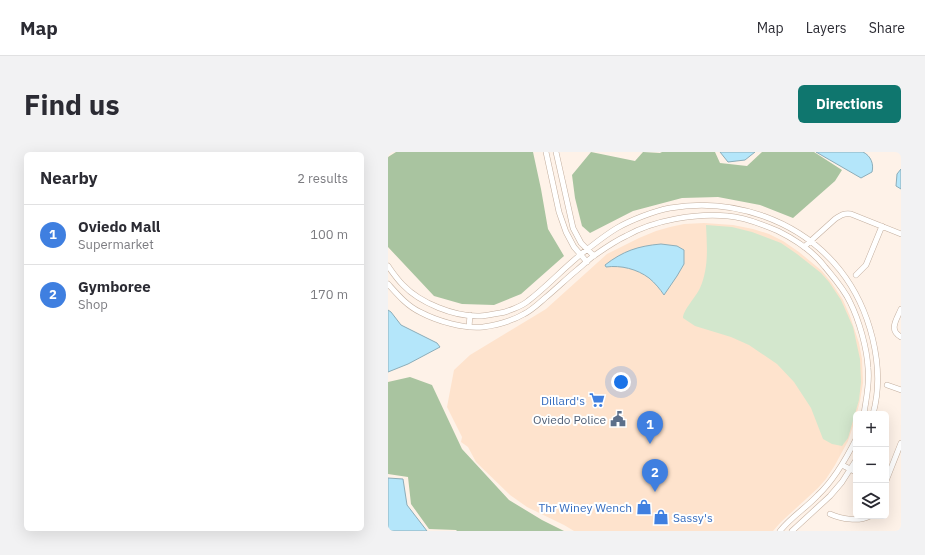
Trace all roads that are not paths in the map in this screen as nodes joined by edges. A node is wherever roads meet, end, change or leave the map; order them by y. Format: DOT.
graph roads {
  1 [pos="546,152"];
  2 [pos="556,152"];
  3 [pos="882,226"];
  4 [pos="901,234"];
  5 [pos="811,241"];
  6 [pos="804,247"];
  7 [pos="587,249"];
  8 [pos="581,255"];
  9 [pos="594,256"];
  10 [pos="587,262"];
  11 [pos="388,266"];
  12 [pos="856,275"];
  13 [pos="388,284"];
  14 [pos="901,309"];
  15 [pos="470,316"];
  16 [pos="480,316"];
  17 [pos="469,327"];
  18 [pos="483,327"];
  19 [pos="901,338"];
  20 [pos="887,385"];
  21 [pos="901,390"];
  22 [pos="864,411"];
  23 [pos="873,411"];
  24 [pos="901,443"];
  25 [pos="853,445"];
  26 [pos="847,456"];
  27 [pos="853,459"];
  28 [pos="842,465"];
  29 [pos="853,470"];
  30 [pos="889,472"];
  31 [pos="830,514"];
  32 [pos="853,519"];
  33 [pos="780,531"];
  34 [pos="792,531"];
  1 -- 8 [label="street"];
  2 -- 7 [label="street"];
  3 -- 4 [label="street"];
  3 -- 5 [label="street"];
  3 -- 12 [label="street"];
  5 -- 6 [label="street"];
  5 -- 7 [label="street"];
  5 -- 23 [label="street"];
  6 -- 9 [label="street"];
  6 -- 22 [label="street"];
  7 -- 8 [label="street"];
  7 -- 9 [label="street"];
  8 -- 10 [label="street"];
  8 -- 16 [label="street"];
  9 -- 10 [label="street"];
  10 -- 18 [label="street"];
  11 -- 15 [label="street"];
  13 -- 17 [label="street"];
  14 -- 19 [label="street"];
  15 -- 16 [label="street"];
  15 -- 17 [label="street"];
  16 -- 18 [label="street"];
  17 -- 18 [label="street"];
  20 -- 21 [label="street"];
  24 -- 30 [label="street"];
  25 -- 26 [label="street"];
  26 -- 27 [label="street"];
  26 -- 28 [label="street"];
  28 -- 29 [label="street"];
  28 -- 33 [label="street"];
  29 -- 34 [label="street"];
  31 -- 32 [label="street"];
}
